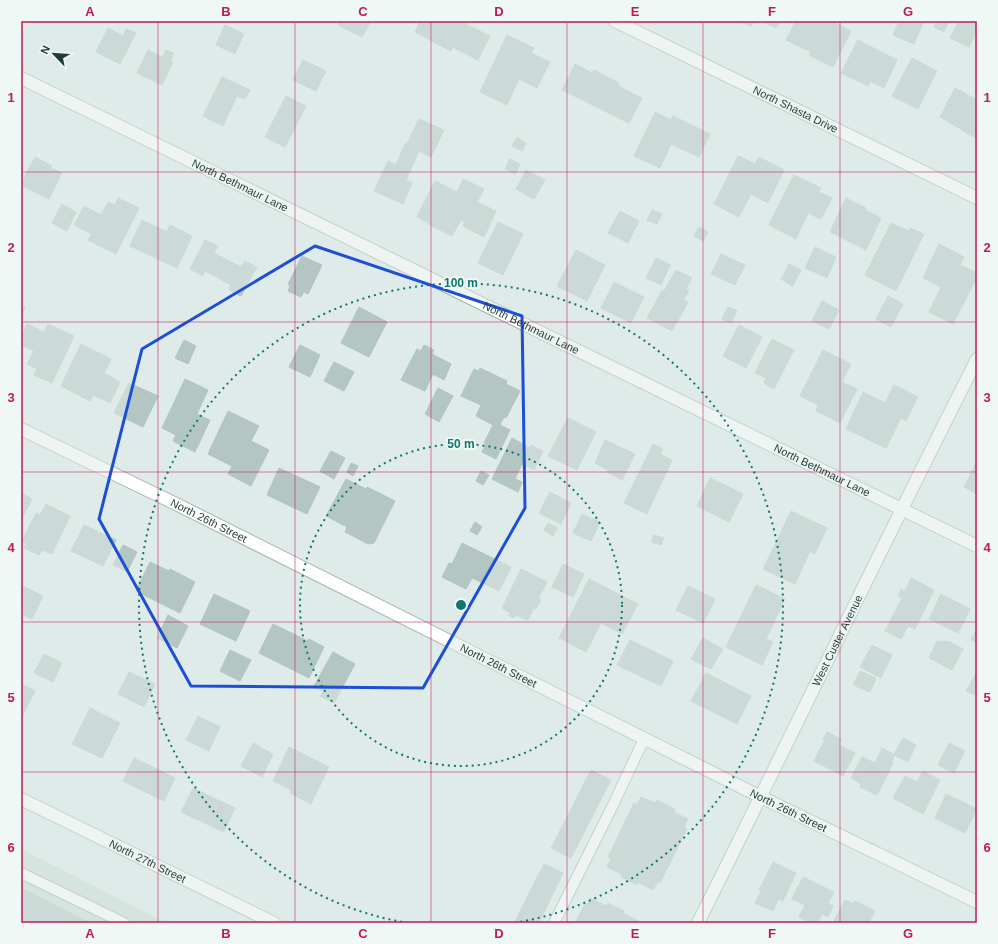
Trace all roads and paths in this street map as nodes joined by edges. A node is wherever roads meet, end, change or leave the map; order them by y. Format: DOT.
graph roads {
  1 [pos="615,21"];
  2 [pos="21,78"];
  3 [pos="977,198"];
  4 [pos="977,359"];
  5 [pos="21,429"];
  6 [pos="901,509"];
  7 [pos="977,546"];
  8 [pos="644,739"];
  9 [pos="761,797"];
  10 [pos="21,799"];
  11 [pos="21,873"];
  12 [pos="977,902"];
  13 [pos="124,923"];
  14 [pos="272,923"];
  15 [pos="554,923"];
  16 [pos="698,923"];
  1 -- 3 [label="street, North Shasta Drive"];
  2 -- 6 [label="street, North Bethmaur Lane"];
  4 -- 6 [label="street, West Custer Avenue"];
  5 -- 8 [label="street, North 26th Street"];
  6 -- 7 [label="street, North Bethmaur Lane"];
  6 -- 9 [label="street, West Custer Avenue"];
  8 -- 9 [label="street, North 26th Street"];
  8 -- 15 [label="lane"];
  9 -- 12 [label="street, North 26th Street"];
  9 -- 16 [label="street, West Custer Avenue"];
  10 -- 14 [label="street, North 27th Street"];
  11 -- 13 [label="lane"];
}
